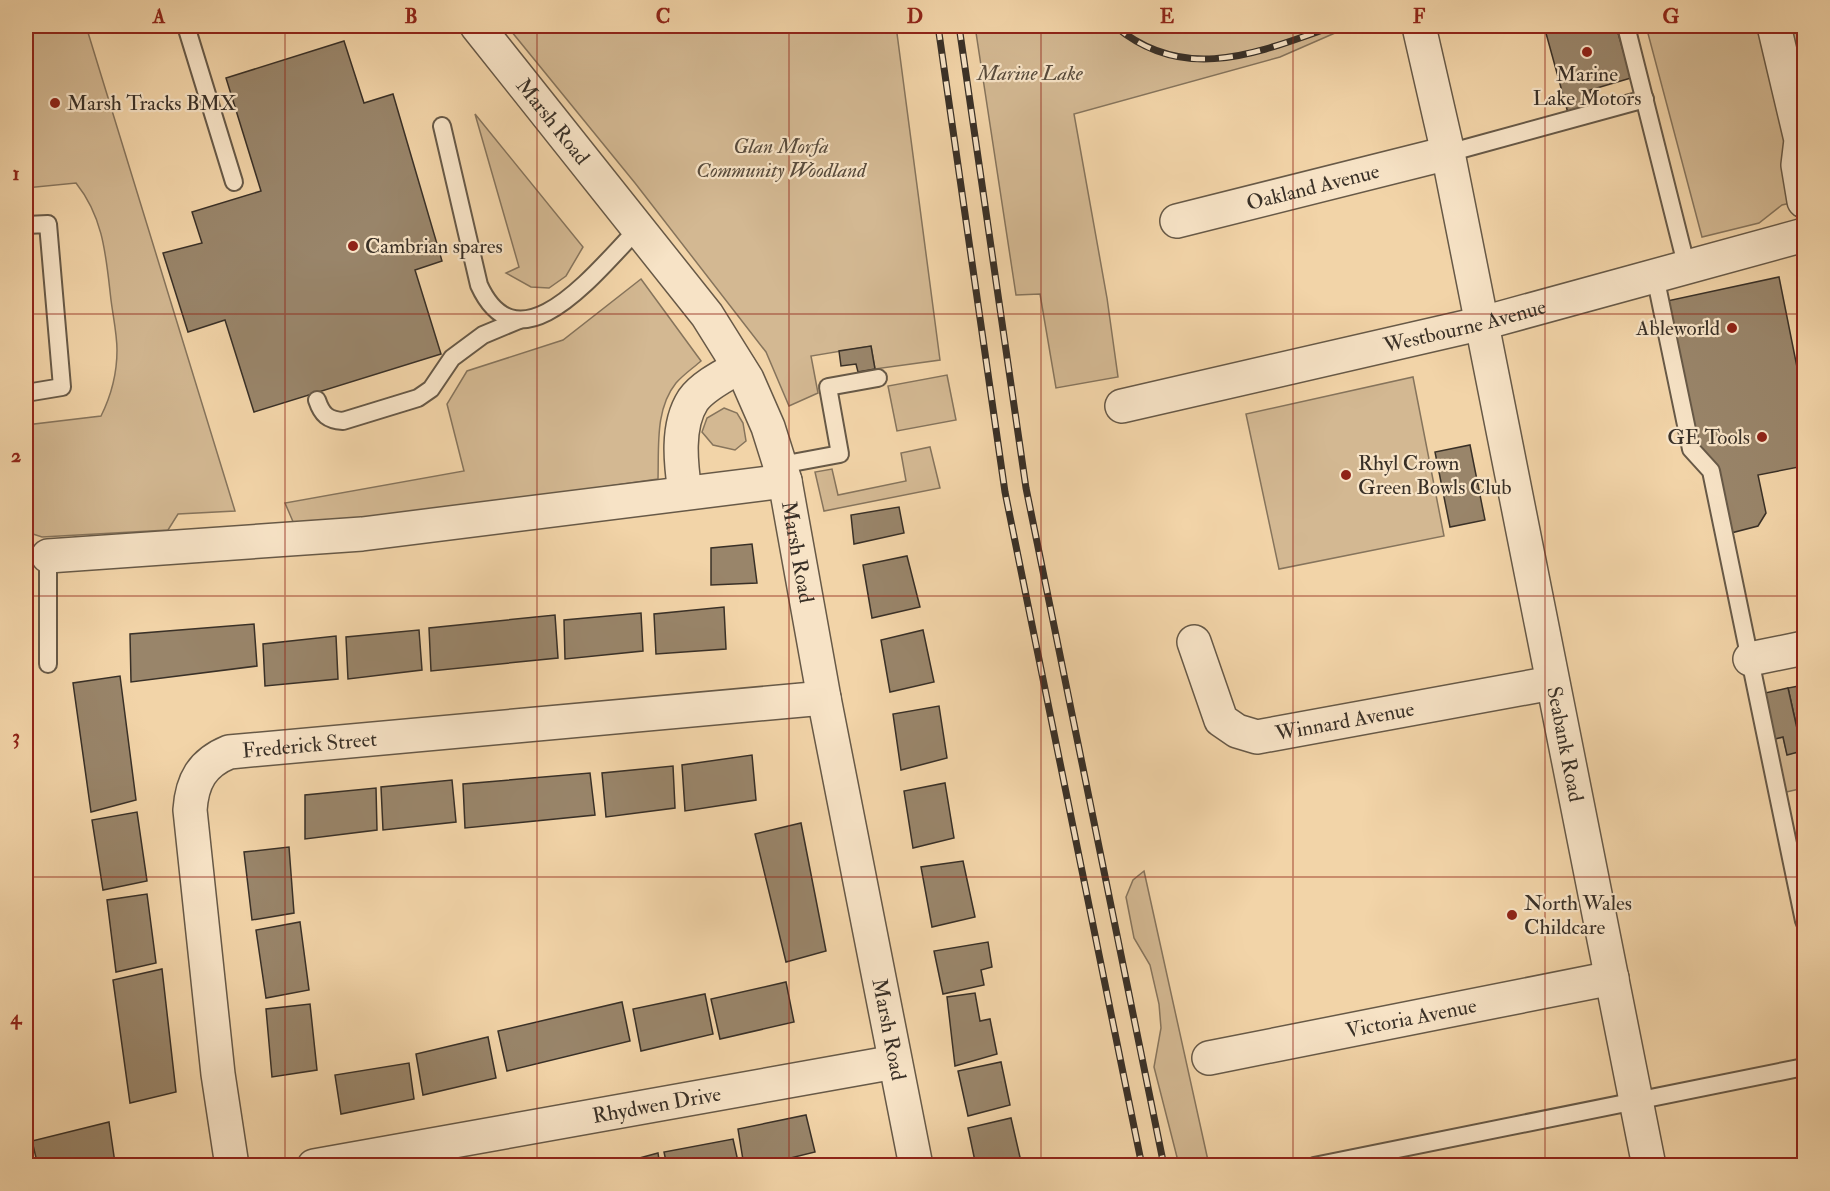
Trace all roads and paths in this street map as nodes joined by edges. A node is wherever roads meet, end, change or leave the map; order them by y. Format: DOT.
graph roads {
  1 [pos="186,26"];
  2 [pos="477,26"];
  3 [pos="1626,26"];
  4 [pos="1774,26"];
  5 [pos="1420,31"];
  6 [pos="1645,99"];
  7 [pos="442,126"];
  8 [pos="1448,153"];
  9 [pos="234,182"];
  10 [pos="1804,201"];
  11 [pos="1177,221"];
  12 [pos="26,225"];
  13 [pos="639,228"];
  14 [pos="1804,235"];
  15 [pos="1687,268"];
  16 [pos="1655,276"];
  17 [pos="519,320"];
  18 [pos="1483,323"];
  19 [pos="739,367"];
  20 [pos="878,378"];
  21 [pos="26,393"];
  22 [pos="317,400"];
  23 [pos="1122,406"];
  24 [pos="783,473"];
  25 [pos="685,493"];
  26 [pos="48,556"];
  27 [pos="1194,642"];
  28 [pos="1804,648"];
  29 [pos="1750,659"];
  30 [pos="48,664"];
  31 [pos="1552,683"];
  32 [pos="824,698"];
  33 [pos="1804,921"];
  34 [pos="1612,978"];
  35 [pos="1209,1058"];
  36 [pos="895,1062"];
  37 [pos="1804,1067"];
  38 [pos="1636,1101"];
  39 [pos="420,1157"];
  40 [pos="232,1166"];
  41 [pos="314,1166"];
  42 [pos="916,1166"];
  43 [pos="1314,1166"];
  44 [pos="1649,1166"];
  1 -- 9 [label="lane"];
  2 -- 13 [label="street, Marsh Road"];
  3 -- 6 [label="lane"];
  4 -- 10 [label="street"];
  5 -- 8 [label="street"];
  6 -- 8 [label="lane"];
  6 -- 15 [label="lane"];
  7 -- 17 [label="lane"];
  8 -- 11 [label="street, Oakland Avenue"];
  8 -- 18 [label="street"];
  12 -- 21 [label="lane"];
  13 -- 17 [label="lane"];
  13 -- 19 [label="street, Marsh Road"];
  14 -- 15 [label="street, Westbourne Avenue"];
  15 -- 16 [label="street, Westbourne Avenue"];
  16 -- 18 [label="street, Westbourne Avenue"];
  16 -- 29 [label="lane"];
  17 -- 22 [label="lane"];
  18 -- 23 [label="street, Westbourne Avenue"];
  18 -- 31 [label="street, Seabank Road"];
  19 -- 24 [label="street, Marsh Road"];
  19 -- 25 [label="street"];
  20 -- 24 [label="lane"];
  24 -- 25 [label="street"];
  24 -- 32 [label="street, Marsh Road"];
  25 -- 26 [label="street"];
  26 -- 30 [label="lane"];
  27 -- 31 [label="street, Winnard Avenue"];
  28 -- 29 [label="street"];
  29 -- 33 [label="lane"];
  31 -- 34 [label="street, Seabank Road"];
  32 -- 36 [label="street, Marsh Road"];
  32 -- 40 [label="street, Frederick Street"];
  34 -- 35 [label="street, Victoria Avenue"];
  34 -- 38 [label="street, Seabank Road"];
  36 -- 39 [label="street, Rhydwen Drive"];
  36 -- 42 [label="street, Marsh Road"];
  37 -- 38 [label="lane"];
  38 -- 43 [label="lane"];
  38 -- 44 [label="street, Seabank Road"];
  39 -- 41 [label="street, Rhydwen Drive"];
}
